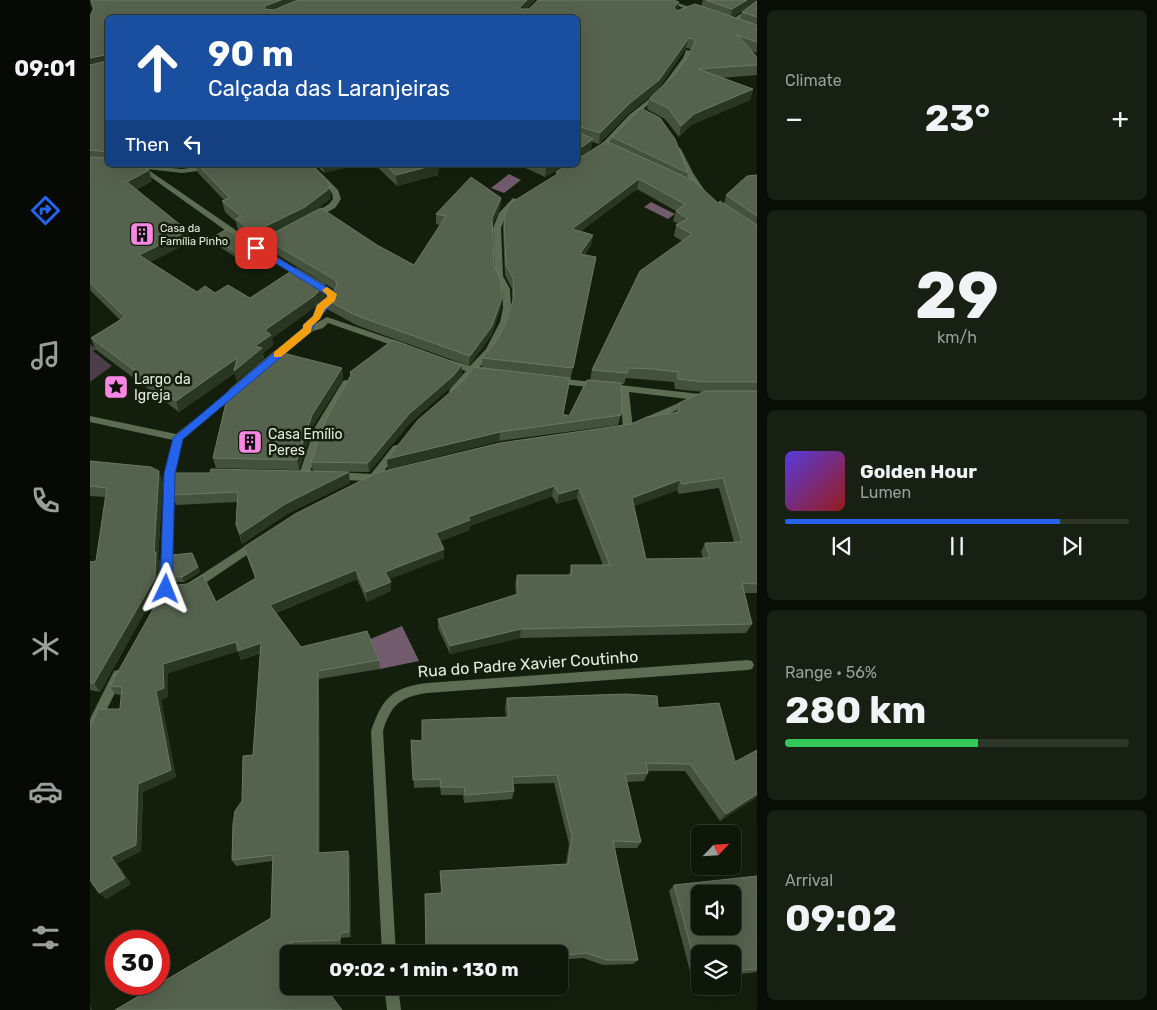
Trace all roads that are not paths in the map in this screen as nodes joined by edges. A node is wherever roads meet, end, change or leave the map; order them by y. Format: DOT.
graph roads {
  1 [pos="665,0"];
  2 [pos="757,5"];
  3 [pos="688,8"];
  4 [pos="682,13"];
  5 [pos="704,14"];
  6 [pos="721,20"];
  7 [pos="730,23"];
  8 [pos="739,26"];
  9 [pos="688,51"];
  10 [pos="638,110"];
  11 [pos="650,115"];
  12 [pos="675,143"];
  13 [pos="592,146"];
  14 [pos="601,148"];
  15 [pos="611,150"];
  16 [pos="580,162"];
  17 [pos="135,167"];
  18 [pos="144,167"];
  19 [pos="216,167"];
  20 [pos="311,167"];
  21 [pos="687,185"];
  22 [pos="521,197"];
  23 [pos="303,223"];
  24 [pos="264,244"];
  25 [pos="256,248"];
  26 [pos="307,330"];
  27 [pos="409,348"];
  28 [pos="444,361"];
  29 [pos="262,368"];
  30 [pos="470,371"];
  31 [pos="489,374"];
  32 [pos="246,380"];
  33 [pos="547,380"];
  34 [pos="346,383"];
  35 [pos="624,388"];
  36 [pos="443,400"];
  37 [pos="90,419"];
  38 [pos="178,438"];
  39 [pos="402,441"];
  40 [pos="391,473"];
  41 [pos="373,478"];
  42 [pos="356,486"];
  43 [pos="262,539"];
  44 [pos="166,589"];
  45 [pos="156,606"];
  46 [pos="748,665"];
  47 [pos="122,667"];
  48 [pos="90,731"];
  49 [pos="389,945"];
  50 [pos="392,995"];
  51 [pos="394,1010"];
  1 -- 3 [label="street"];
  2 -- 7 [label="street"];
  3 -- 4 [label="street"];
  3 -- 5 [label="street"];
  6 -- 7 [label="street"];
  7 -- 8 [label="street"];
  9 -- 10 [label="street"];
  10 -- 11 [label="street"];
  10 -- 14 [label="street"];
  12 -- 21 [label="street"];
  13 -- 14 [label="street"];
  14 -- 15 [label="street"];
  14 -- 16 [label="street"];
  17 -- 25 [label="street"];
  18 -- 19 [label="street"];
  20 -- 23 [label="street"];
  22 -- 30 [label="street"];
  24 -- 25 [label="street"];
  25 -- 26 [label="street"];
  26 -- 27 [label="street"];
  26 -- 29 [label="street"];
  28 -- 30 [label="street"];
  30 -- 31 [label="street"];
  30 -- 36 [label="street"];
  32 -- 38 [label="street"];
  33 -- 35 [label="street"];
  34 -- 41 [label="street"];
  35 -- 35 [label="street"];
  37 -- 38 [label="street"];
  38 -- 44 [label="street"];
  39 -- 41 [label="street"];
  40 -- 41 [label="street"];
  41 -- 42 [label="street"];
  43 -- 44 [label="street"];
  44 -- 45 [label="street"];
  46 -- 49 [label="street, Rua do Padre Xavier Coutinho"];
  47 -- 48 [label="street"];
  50 -- 51 [label="street"];
}
